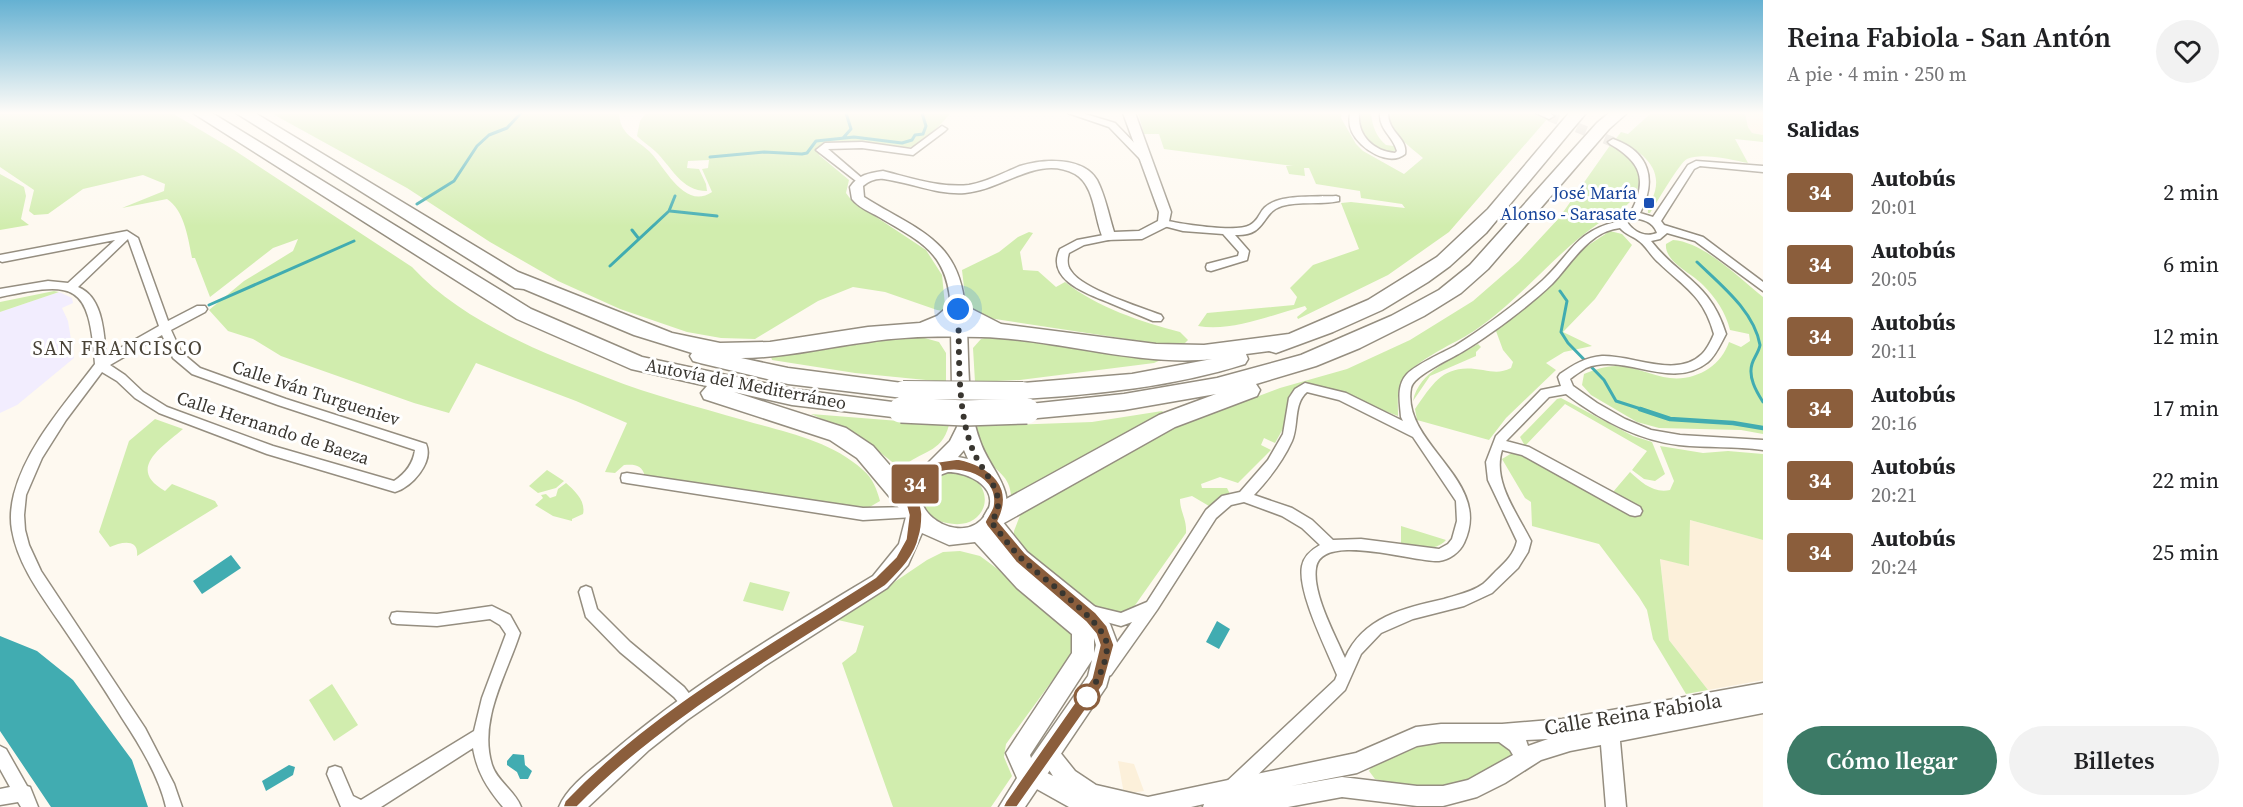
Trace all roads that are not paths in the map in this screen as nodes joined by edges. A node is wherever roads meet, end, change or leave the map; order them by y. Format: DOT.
graph roads {
  1 [pos="262,151"];
  2 [pos="305,151"];
  3 [pos="822,151"];
  4 [pos="1137,151"];
  5 [pos="1141,151"];
  6 [pos="1376,151"];
  7 [pos="1402,151"];
  8 [pos="1546,151"];
  9 [pos="1581,151"];
  10 [pos="1626,151"];
  11 [pos="1143,157"];
  12 [pos="1763,169"];
  13 [pos="860,182"];
  14 [pos="1336,199"];
  15 [pos="1634,215"];
  16 [pos="1164,223"];
  17 [pos="1622,224"];
  18 [pos="1658,225"];
  19 [pos="1227,232"];
  20 [pos="127,234"];
  21 [pos="1109,237"];
  22 [pos="1642,237"];
  23 [pos="2,258"];
  24 [pos="1211,267"];
  25 [pos="510,276"];
  26 [pos="71,287"];
  27 [pos="1763,287"];
  28 [pos="0,293"];
  29 [pos="201,309"];
  30 [pos="958,309"];
  31 [pos="1157,318"];
  32 [pos="165,328"];
  33 [pos="919,330"];
  34 [pos="959,331"];
  35 [pos="1017,332"];
  36 [pos="1289,341"];
  37 [pos="1333,352"];
  38 [pos="638,364"];
  39 [pos="101,365"];
  40 [pos="1568,389"];
  41 [pos="902,400"];
  42 [pos="1025,401"];
  43 [pos="965,429"];
  44 [pos="1415,432"];
  45 [pos="1499,444"];
  46 [pos="1763,445"];
  47 [pos="422,447"];
  48 [pos="934,467"];
  49 [pos="627,478"];
  50 [pos="990,479"];
  51 [pos="1244,497"];
  52 [pos="914,511"];
  53 [pos="1635,511"];
  54 [pos="988,524"];
  55 [pos="1331,547"];
  56 [pos="586,592"];
  57 [pos="1152,606"];
  58 [pos="1079,608"];
  59 [pos="397,618"];
  60 [pos="1345,676"];
  61 [pos="1098,680"];
  62 [pos="1761,697"];
  63 [pos="690,705"];
  64 [pos="1609,727"];
  65 [pos="1502,733"];
  66 [pos="480,736"];
  67 [pos="1048,753"];
  68 [pos="0,754"];
  69 [pos="1524,759"];
  70 [pos="1357,763"];
  71 [pos="335,774"];
  72 [pos="1033,776"];
  73 [pos="1369,788"];
  74 [pos="0,797"];
  75 [pos="1233,798"];
  76 [pos="27,800"];
  77 [pos="1150,806"];
  78 [pos="174,807"];
  79 [pos="358,807"];
  80 [pos="364,807"];
  81 [pos="513,807"];
  82 [pos="571,807"];
  83 [pos="1011,807"];
  84 [pos="1089,807"];
  85 [pos="1213,807"];
  86 [pos="1616,807"];
  1 -- 38 [label="highway, Autovía del Mediterráneo"];
  2 -- 25 [label="highway, Autovía del Mediterráneo"];
  3 -- 13 [label="street"];
  4 -- 11 [label="street"];
  5 -- 11 [label="street"];
  6 -- 7 [label="street"];
  8 -- 36 [label="highway, Autovía del Mediterráneo"];
  9 -- 37 [label="highway, Autovía del Mediterráneo"];
  10 -- 15 [label="street"];
  11 -- 16 [label="street"];
  12 -- 18 [label="street"];
  13 -- 21 [label="street"];
  13 -- 30 [label="street"];
  14 -- 19 [label="street"];
  15 -- 17 [label="street"];
  15 -- 18 [label="street"];
  16 -- 19 [label="street"];
  16 -- 21 [label="street"];
  17 -- 22 [label="street"];
  17 -- 44 [label="street"];
  18 -- 22 [label="street"];
  18 -- 27 [label="street"];
  19 -- 24 [label="street"];
  20 -- 23 [label="street"];
  20 -- 26 [label="street"];
  20 -- 32 [label="street, Calle Iván Turgueniev"];
  21 -- 31 [label="street"];
  22 -- 40 [label="street"];
  25 -- 33 [label="highway"];
  25 -- 41 [label="highway, Autovía del Mediterráneo"];
  26 -- 28 [label="street"];
  26 -- 39 [label="street"];
  29 -- 32 [label="street"];
  30 -- 33 [label="highway"];
  30 -- 34 [label="street"];
  30 -- 35 [label="highway"];
  32 -- 39 [label="street"];
  32 -- 47 [label="street, Calle Iván Turgueniev"];
  33 -- 34 [label="highway"];
  34 -- 35 [label="highway"];
  34 -- 43 [label="main road"];
  35 -- 36 [label="highway"];
  36 -- 42 [label="highway, Autovía del Mediterráneo"];
  37 -- 42 [label="highway, Autovía del Mediterráneo"];
  37 -- 54 [label="highway"];
  38 -- 41 [label="highway, Autovía del Mediterráneo"];
  38 -- 52 [label="highway"];
  39 -- 47 [label="street, Calle Hernando de Baeza"];
  39 -- 78 [label="street"];
  40 -- 45 [label="street"];
  40 -- 46 [label="street"];
  41 -- 42 [label="highway, Autovía del Mediterráneo, bridge"];
  43 -- 48 [label="main road"];
  43 -- 50 [label="main road"];
  44 -- 51 [label="street"];
  44 -- 55 [label="street"];
  45 -- 53 [label="street"];
  45 -- 60 [label="street"];
  48 -- 50 [label="main road"];
  48 -- 52 [label="main road"];
  49 -- 52 [label="street"];
  50 -- 54 [label="main road"];
  51 -- 55 [label="street"];
  51 -- 57 [label="street"];
  52 -- 54 [label="main road"];
  52 -- 63 [label="main road"];
  54 -- 58 [label="main road"];
  54 -- 72 [label="main road"];
  55 -- 60 [label="street"];
  56 -- 63 [label="street"];
  57 -- 58 [label="street"];
  57 -- 61 [label="street"];
  58 -- 61 [label="main road"];
  59 -- 66 [label="street"];
  60 -- 75 [label="street"];
  61 -- 67 [label="main road"];
  62 -- 64 [label="street, Calle Reina Fabiola"];
  63 -- 82 [label="main road"];
  64 -- 65 [label="street, Calle Reina Fabiola"];
  64 -- 69 [label="street, Calle Reina Fabiola"];
  64 -- 86 [label="street"];
  65 -- 69 [label="street"];
  65 -- 70 [label="street, Calle Reina Fabiola"];
  66 -- 80 [label="street"];
  66 -- 81 [label="street"];
  67 -- 72 [label="main road"];
  67 -- 77 [label="street, Calle Reina Fabiola"];
  68 -- 76 [label="street"];
  69 -- 73 [label="street, Calle Reina Fabiola"];
  70 -- 73 [label="street"];
  70 -- 75 [label="street, Calle Reina Fabiola"];
  71 -- 79 [label="street"];
  72 -- 83 [label="main road"];
  72 -- 84 [label="street"];
  73 -- 75 [label="street, Calle Reina Fabiola"];
  74 -- 76 [label="street"];
  75 -- 77 [label="street, Calle Reina Fabiola"];
  75 -- 85 [label="street"];
}
